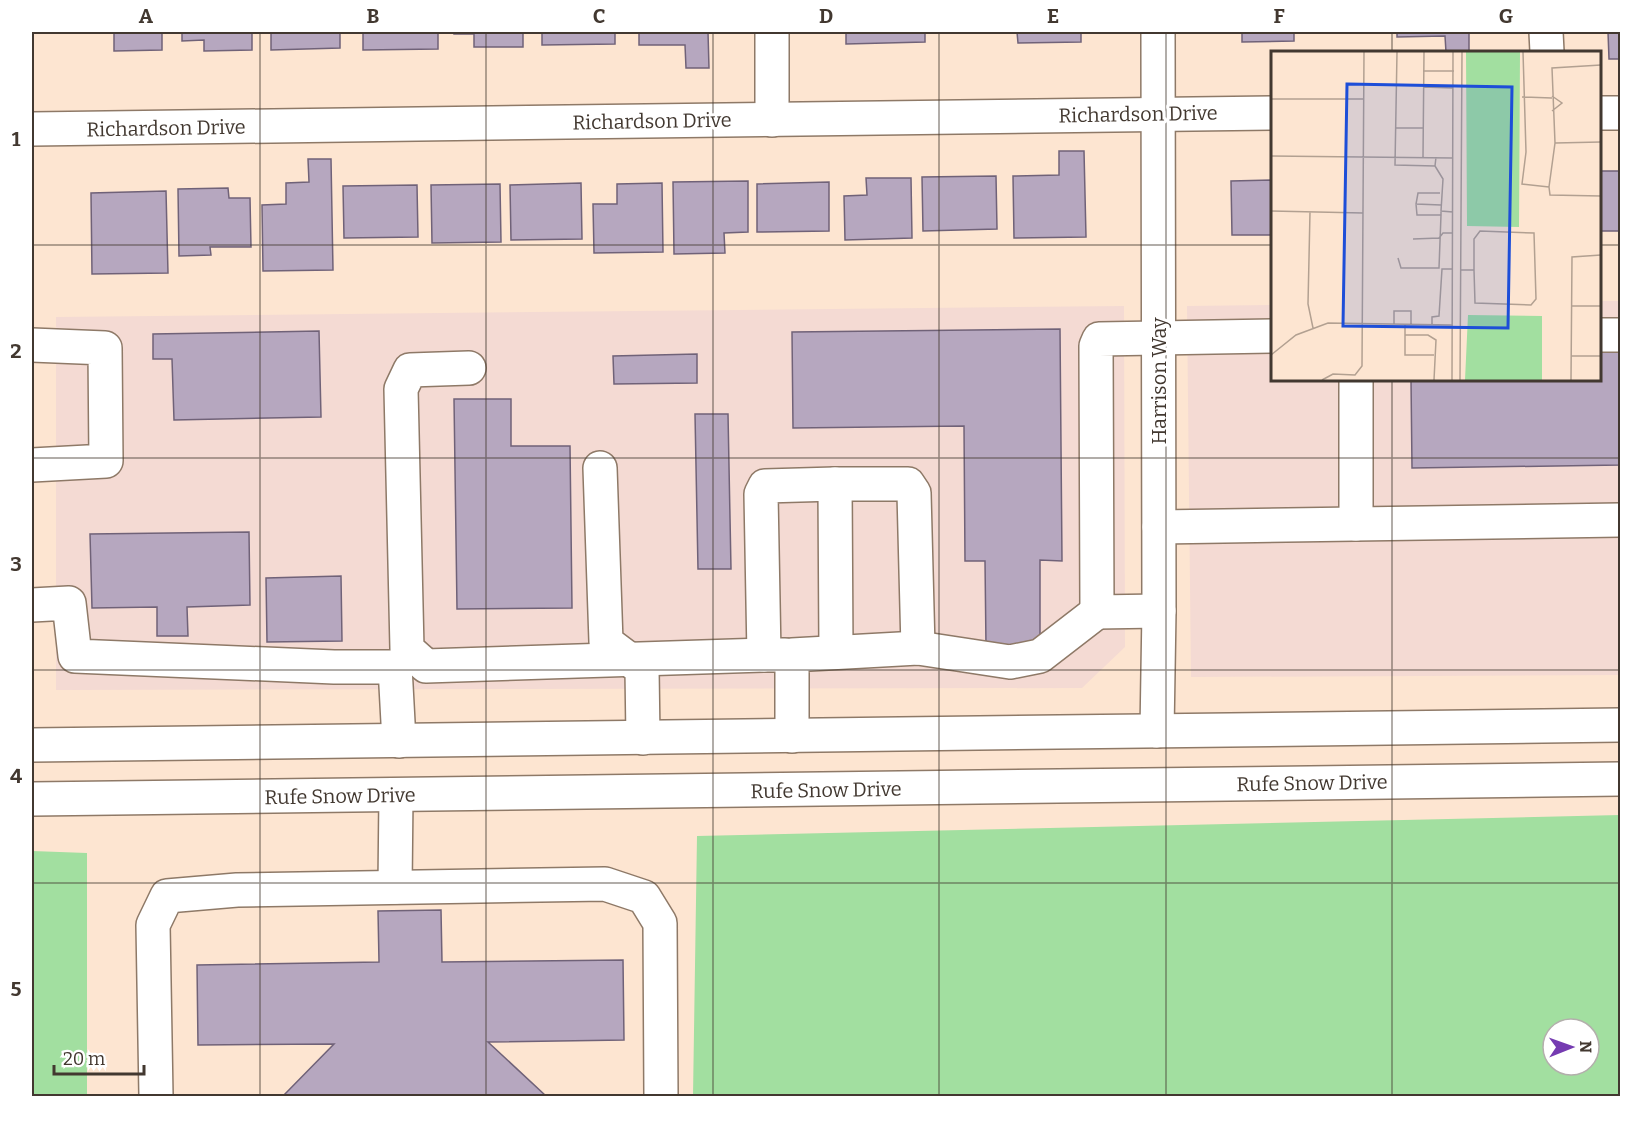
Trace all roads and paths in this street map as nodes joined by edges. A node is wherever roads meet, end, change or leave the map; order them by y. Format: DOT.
graph roads {
  1 [pos="772,32"];
  2 [pos="1158,32"];
  3 [pos="1546,32"];
  4 [pos="1547,51"];
  5 [pos="1601,112"];
  6 [pos="1620,112"];
  7 [pos="1159,113"];
  8 [pos="1271,113"];
  9 [pos="772,120"];
  10 [pos="32,129"];
  11 [pos="1601,335"];
  12 [pos="1620,335"];
  13 [pos="1271,336"];
  14 [pos="1159,337"];
  15 [pos="32,345"];
  16 [pos="469,368"];
  17 [pos="1356,381"];
  18 [pos="32,465"];
  19 [pos="600,468"];
  20 [pos="835,483"];
  21 [pos="1620,520"];
  22 [pos="1356,524"];
  23 [pos="1159,527"];
  24 [pos="32,605"];
  25 [pos="1159,611"];
  26 [pos="1097,612"];
  27 [pos="918,648"];
  28 [pos="836,652"];
  29 [pos="778,655"];
  30 [pos="629,659"];
  31 [pos="1620,725"];
  32 [pos="1157,730"];
  33 [pos="792,736"];
  34 [pos="643,738"];
  35 [pos="399,741"];
  36 [pos="32,745"];
  37 [pos="1620,779"];
  38 [pos="396,795"];
  39 [pos="32,799"];
  40 [pos="396,887"];
  41 [pos="156,1096"];
  42 [pos="661,1096"];
  1 -- 9 [label="main road"];
  2 -- 7 [label="main road, Harrison Way"];
  3 -- 4 [label="main road"];
  5 -- 6 [label="main road"];
  7 -- 8 [label="main road, Richardson Drive"];
  7 -- 9 [label="main road, Richardson Drive"];
  7 -- 14 [label="main road, Harrison Way"];
  9 -- 10 [label="main road, Richardson Drive"];
  11 -- 12 [label="main road"];
  13 -- 14 [label="main road"];
  14 -- 23 [label="main road, Harrison Way"];
  14 -- 26 [label="main road"];
  15 -- 18 [label="main road"];
  16 -- 30 [label="main road"];
  17 -- 22 [label="main road"];
  19 -- 30 [label="main road"];
  20 -- 27 [label="main road"];
  20 -- 28 [label="main road"];
  20 -- 29 [label="main road"];
  21 -- 22 [label="main road"];
  22 -- 23 [label="main road"];
  23 -- 25 [label="main road, Harrison Way"];
  24 -- 35 [label="main road"];
  25 -- 26 [label="main road"];
  25 -- 32 [label="main road, Harrison Way"];
  26 -- 27 [label="main road"];
  27 -- 28 [label="main road"];
  28 -- 29 [label="main road"];
  29 -- 30 [label="main road"];
  29 -- 33 [label="main road"];
  30 -- 34 [label="main road"];
  31 -- 32 [label="main road"];
  32 -- 33 [label="main road"];
  33 -- 34 [label="main road"];
  34 -- 35 [label="main road"];
  35 -- 36 [label="main road"];
  37 -- 38 [label="main road, Rufe Snow Drive"];
  38 -- 39 [label="main road, Rufe Snow Drive"];
  38 -- 40 [label="main road"];
  40 -- 41 [label="main road"];
  40 -- 42 [label="main road"];
}
